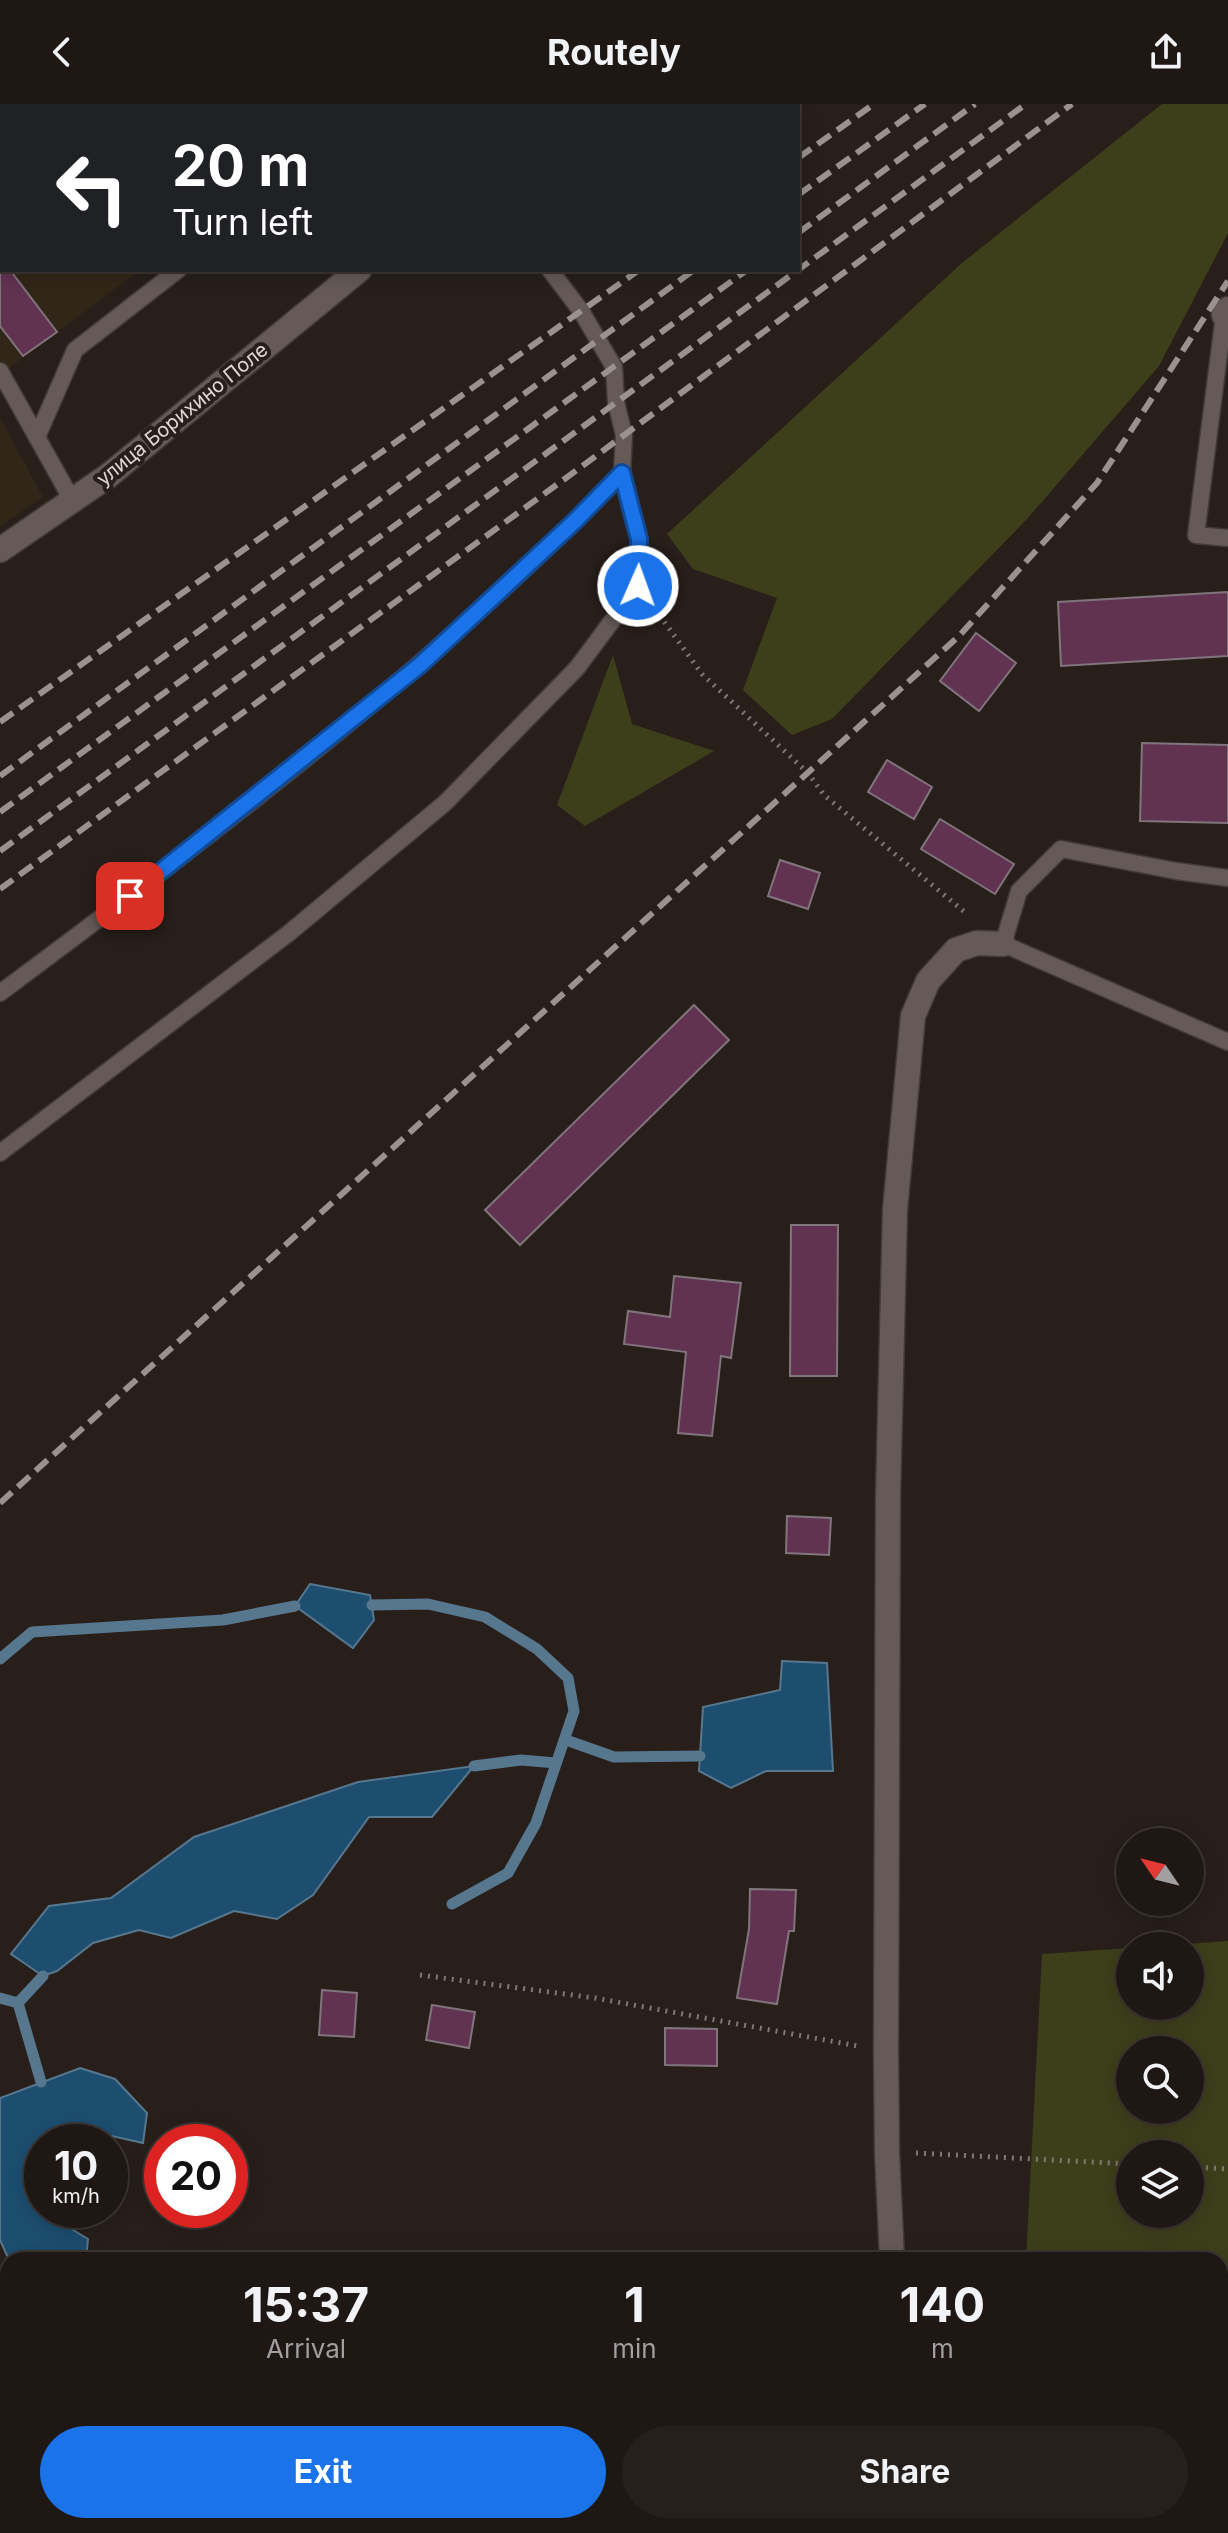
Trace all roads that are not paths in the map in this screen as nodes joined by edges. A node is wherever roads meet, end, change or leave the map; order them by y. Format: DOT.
graph roads {
  1 [pos="175,272"];
  2 [pos="357,272"];
  3 [pos="552,272"];
  4 [pos="1226,312"];
  5 [pos="0,371"];
  6 [pos="37,437"];
  7 [pos="622,473"];
  8 [pos="72,500"];
  9 [pos="1228,538"];
  10 [pos="0,550"];
  11 [pos="1228,878"];
  12 [pos="1003,944"];
  13 [pos="0,993"];
  14 [pos="1228,1042"];
  15 [pos="0,1153"];
  16 [pos="892,2252"];
  1 -- 6 [label="lane"];
  2 -- 8 [label="street, улица Борихино Поле"];
  3 -- 7 [label="lane"];
  4 -- 9 [label="lane"];
  5 -- 6 [label="lane"];
  6 -- 8 [label="lane"];
  7 -- 13 [label="lane"];
  7 -- 15 [label="lane"];
  8 -- 10 [label="street, улица Борихино Поле"];
  11 -- 12 [label="lane"];
  12 -- 14 [label="lane"];
  12 -- 16 [label="street"];
}
